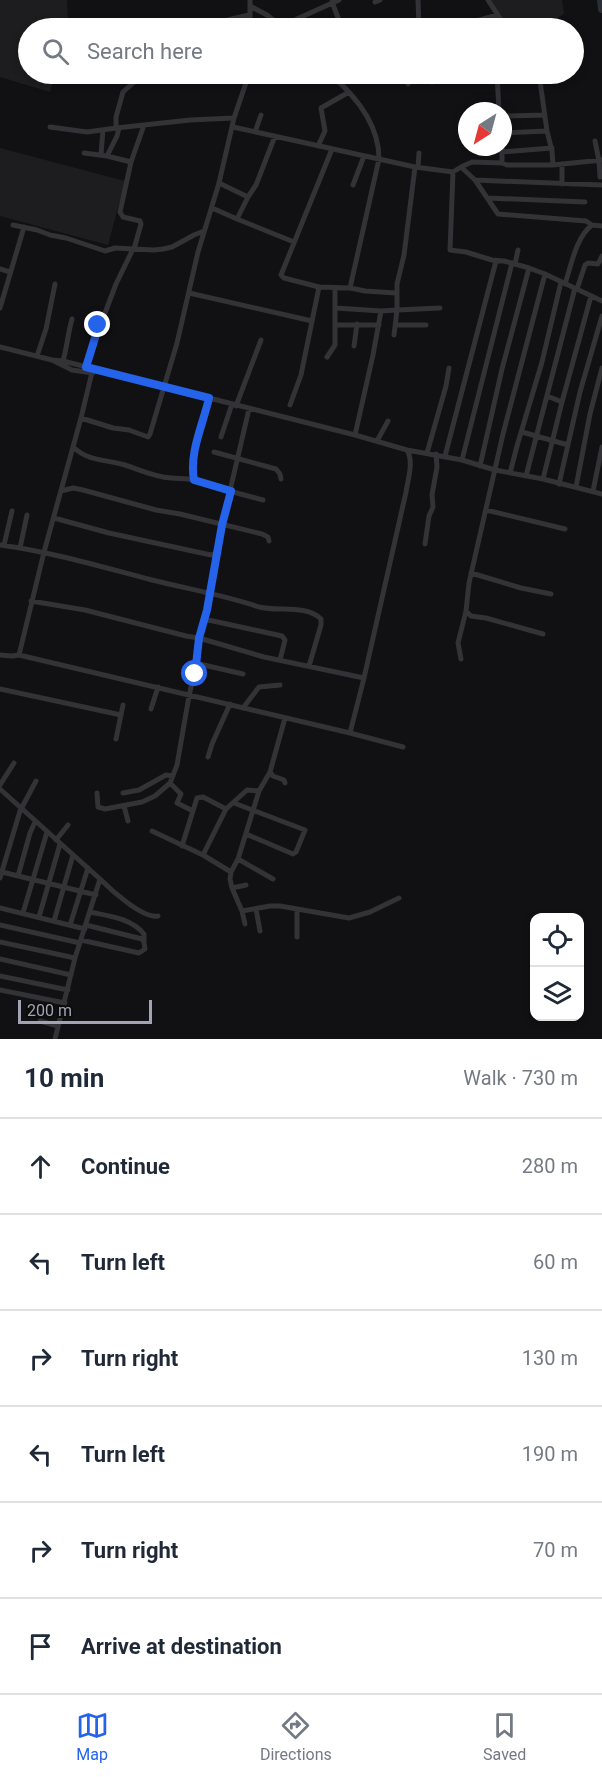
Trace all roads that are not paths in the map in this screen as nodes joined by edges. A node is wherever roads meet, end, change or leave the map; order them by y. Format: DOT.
graph roads {
  1 [pos="339,0"];
  2 [pos="418,0"];
  3 [pos="488,0"];
  4 [pos="332,2"];
  5 [pos="250,3"];
  6 [pos="249,15"];
  7 [pos="499,16"];
  8 [pos="236,18"];
  9 [pos="249,18"];
  10 [pos="271,18"];
  11 [pos="299,18"];
  12 [pos="338,18"];
  13 [pos="419,18"];
  14 [pos="491,18"];
  15 [pos="132,84"];
  16 [pos="246,84"];
  17 [pos="341,84"];
  18 [pos="498,84"];
  19 [pos="540,84"];
  20 [pos="349,92"];
  21 [pos="499,102"];
  22 [pos="261,115"];
  23 [pos="545,115"];
  24 [pos="512,116"];
  25 [pos="234,118"];
  26 [pos="144,125"];
  27 [pos="50,127"];
  28 [pos="233,127"];
  29 [pos="117,128"];
  30 [pos="104,130"];
  31 [pos="547,130"];
  32 [pos="255,132"];
  33 [pos="512,132"];
  34 [pos="275,136"];
  35 [pos="595,141"];
  36 [pos="318,146"];
  37 [pos="552,148"];
  38 [pos="332,149"];
  39 [pos="512,149"];
  40 [pos="84,153"];
  41 [pos="419,153"];
  42 [pos="104,155"];
  43 [pos="364,156"];
  44 [pos="502,156"];
  45 [pos="379,159"];
  46 [pos="601,161"];
  47 [pos="131,162"];
  48 [pos="502,163"];
  49 [pos="562,164"];
  50 [pos="553,165"];
  51 [pos="417,167"];
  52 [pos="461,167"];
  53 [pos="453,172"];
  54 [pos="600,177"];
  55 [pos="475,180"];
  56 [pos="219,183"];
  57 [pos="354,184"];
  58 [pos="562,184"];
  59 [pos="602,185"];
  60 [pos="248,197"];
  61 [pos="488,198"];
  62 [pos="585,202"];
  63 [pos="212,208"];
  64 [pos="237,219"];
  65 [pos="13,225"];
  66 [pos="592,225"];
  67 [pos="602,226"];
  68 [pos="24,228"];
  69 [pos="204,231"];
  70 [pos="294,242"];
  71 [pos="134,249"];
  72 [pos="518,250"];
  73 [pos="602,256"];
  74 [pos="496,261"];
  75 [pos="514,263"];
  76 [pos="529,268"];
  77 [pos="0,269"];
  78 [pos="10,272"];
  79 [pos="545,274"];
  80 [pos="563,283"];
  81 [pos="55,284"];
  82 [pos="319,287"];
  83 [pos="335,288"];
  84 [pos="350,288"];
  85 [pos="576,289"];
  86 [pos="189,293"];
  87 [pos="396,293"];
  88 [pos="591,296"];
  89 [pos="602,301"];
  90 [pos="0,308"];
  91 [pos="336,308"];
  92 [pos="440,308"];
  93 [pos="381,310"];
  94 [pos="396,310"];
  95 [pos="602,316"];
  96 [pos="72,319"];
  97 [pos="312,321"];
  98 [pos="357,324"];
  99 [pos="336,325"];
  100 [pos="379,325"];
  101 [pos="396,325"];
  102 [pos="426,325"];
  103 [pos="394,335"];
  104 [pos="261,340"];
  105 [pos="547,341"];
  106 [pos="561,345"];
  107 [pos="0,346"];
  108 [pos="354,346"];
  109 [pos="37,356"];
  110 [pos="327,357"];
  111 [pos="52,360"];
  112 [pos="63,361"];
  113 [pos="86,367"];
  114 [pos="449,368"];
  115 [pos="602,368"];
  116 [pos="94,371"];
  117 [pos="163,387"];
  118 [pos="547,396"];
  119 [pos="209,398"];
  120 [pos="562,402"];
  121 [pos="234,405"];
  122 [pos="290,405"];
  123 [pos="249,409"];
  124 [pos="81,418"];
  125 [pos="388,421"];
  126 [pos="522,432"];
  127 [pos="355,435"];
  128 [pos="537,436"];
  129 [pos="221,437"];
  130 [pos="377,441"];
  131 [pos="552,442"];
  132 [pos="568,445"];
  133 [pos="73,447"];
  134 [pos="602,447"];
  135 [pos="214,452"];
  136 [pos="410,452"];
  137 [pos="427,453"];
  138 [pos="436,454"];
  139 [pos="445,456"];
  140 [pos="238,457"];
  141 [pos="462,460"];
  142 [pos="480,466"];
  143 [pos="495,471"];
  144 [pos="510,473"];
  145 [pos="526,476"];
  146 [pos="281,479"];
  147 [pos="543,479"];
  148 [pos="194,480"];
  149 [pos="559,484"];
  150 [pos="576,487"];
  151 [pos="61,491"];
  152 [pos="231,491"];
  153 [pos="593,491"];
  154 [pos="602,494"];
  155 [pos="263,500"];
  156 [pos="486,510"];
  157 [pos="12,511"];
  158 [pos="27,514"];
  159 [pos="54,518"];
  160 [pos="222,525"];
  161 [pos="565,529"];
  162 [pos="269,541"];
  163 [pos="425,544"];
  164 [pos="2,545"];
  165 [pos="20,548"];
  166 [pos="44,552"];
  167 [pos="214,554"];
  168 [pos="471,573"];
  169 [pos="208,594"];
  170 [pos="551,594"];
  171 [pos="31,600"];
  172 [pos="466,611"];
  173 [pos="204,619"];
  174 [pos="543,634"];
  175 [pos="199,638"];
  176 [pos="0,655"];
  177 [pos="18,655"];
  178 [pos="460,658"];
  179 [pos="280,660"];
  180 [pos="195,663"];
  181 [pos="309,666"];
  182 [pos="243,674"];
  183 [pos="364,678"];
  184 [pos="280,685"];
  185 [pos="158,687"];
  186 [pos="0,689"];
  187 [pos="189,696"];
  188 [pos="230,704"];
  189 [pos="123,705"];
  190 [pos="243,708"];
  191 [pos="151,709"];
  192 [pos="121,715"];
  193 [pos="285,718"];
  194 [pos="350,733"];
  195 [pos="116,739"];
  196 [pos="403,747"];
  197 [pos="208,757"];
  198 [pos="14,763"];
  199 [pos="270,772"];
  200 [pos="173,776"];
  201 [pos="36,781"];
  202 [pos="170,783"];
  203 [pos="285,783"];
  204 [pos="0,787"];
  205 [pos="259,791"];
  206 [pos="97,793"];
  207 [pos="123,793"];
  208 [pos="234,803"];
  209 [pos="124,806"];
  210 [pos="21,808"];
  211 [pos="226,809"];
  212 [pos="252,810"];
  213 [pos="193,811"];
  214 [pos="128,821"];
  215 [pos="35,822"];
  216 [pos="68,825"];
  217 [pos="153,831"];
  218 [pos="47,832"];
  219 [pos="246,834"];
  220 [pos="58,842"];
  221 [pos="182,846"];
  222 [pos="73,855"];
  223 [pos="203,855"];
  224 [pos="238,859"];
  225 [pos="88,868"];
  226 [pos="1,871"];
  227 [pos="231,872"];
  228 [pos="18,876"];
  229 [pos="33,879"];
  230 [pos="100,879"];
  231 [pos="273,879"];
  232 [pos="49,884"];
  233 [pos="246,885"];
  234 [pos="65,887"];
  235 [pos="232,888"];
  236 [pos="80,891"];
  237 [pos="96,895"];
  238 [pos="399,898"];
  239 [pos="0,908"];
  240 [pos="256,909"];
  241 [pos="297,909"];
  242 [pos="242,911"];
  243 [pos="90,912"];
  244 [pos="23,913"];
  245 [pos="158,916"];
  246 [pos="39,917"];
  247 [pos="54,921"];
  248 [pos="245,924"];
  249 [pos="0,925"];
  250 [pos="70,925"];
  251 [pos="85,927"];
  252 [pos="260,931"];
  253 [pos="297,937"];
  254 [pos="0,942"];
  255 [pos="80,942"];
  256 [pos="144,942"];
  257 [pos="0,958"];
  258 [pos="75,958"];
  259 [pos="71,975"];
  260 [pos="0,976"];
  261 [pos="0,990"];
  262 [pos="68,990"];
  263 [pos="65,1003"];
  264 [pos="40,1021"];
  265 [pos="58,1026"];
  266 [pos="55,1039"];
  1 -- 4 [label="street"];
  2 -- 13 [label="street"];
  3 -- 7 [label="street"];
  4 -- 11 [label="street"];
  4 -- 12 [label="street"];
  5 -- 6 [label="street"];
  5 -- 10 [label="street"];
  6 -- 8 [label="street"];
  6 -- 9 [label="street"];
  7 -- 14 [label="street"];
  15 -- 29 [label="street"];
  16 -- 25 [label="street"];
  17 -- 20 [label="street"];
  18 -- 21 [label="street"];
  19 -- 23 [label="street"];
  20 -- 36 [label="street"];
  20 -- 45 [label="street"];
  22 -- 32 [label="street"];
  23 -- 24 [label="street"];
  23 -- 31 [label="street"];
  25 -- 26 [label="street"];
  25 -- 28 [label="street"];
  26 -- 29 [label="street"];
  26 -- 47 [label="street"];
  27 -- 30 [label="street"];
  28 -- 32 [label="street"];
  28 -- 56 [label="street"];
  29 -- 30 [label="street"];
  29 -- 42 [label="street"];
  30 -- 42 [label="street"];
  31 -- 33 [label="street"];
  31 -- 37 [label="street"];
  32 -- 34 [label="street"];
  34 -- 36 [label="street"];
  34 -- 60 [label="street"];
  35 -- 46 [label="street"];
  36 -- 38 [label="street"];
  37 -- 39 [label="street"];
  37 -- 50 [label="street"];
  38 -- 43 [label="street"];
  38 -- 70 [label="street"];
  40 -- 42 [label="street"];
  41 -- 51 [label="street"];
  42 -- 47 [label="street"];
  43 -- 45 [label="street"];
  43 -- 57 [label="street"];
  44 -- 48 [label="street"];
  45 -- 51 [label="street"];
  45 -- 84 [label="street"];
  46 -- 49 [label="street"];
  46 -- 54 [label="street"];
  47 -- 71 [label="street"];
  48 -- 50 [label="street"];
  48 -- 52 [label="street"];
  49 -- 50 [label="street"];
  49 -- 58 [label="street"];
  51 -- 53 [label="street"];
  51 -- 87 [label="street"];
  52 -- 53 [label="street"];
  52 -- 55 [label="street"];
  53 -- 74 [label="street"];
  55 -- 58 [label="street"];
  55 -- 61 [label="street"];
  56 -- 60 [label="street"];
  56 -- 63 [label="street"];
  58 -- 59 [label="street"];
  60 -- 64 [label="street"];
  61 -- 62 [label="street"];
  61 -- 66 [label="street"];
  63 -- 64 [label="street"];
  63 -- 69 [label="street"];
  64 -- 70 [label="street"];
  65 -- 68 [label="street"];
  66 -- 67 [label="street"];
  66 -- 80 [label="street"];
  68 -- 71 [label="street"];
  68 -- 78 [label="street"];
  69 -- 71 [label="street"];
  69 -- 86 [label="street"];
  70 -- 82 [label="street"];
  71 -- 113 [label="street"];
  72 -- 75 [label="street"];
  73 -- 85 [label="street"];
  74 -- 75 [label="street"];
  74 -- 139 [label="street"];
  75 -- 76 [label="street"];
  75 -- 141 [label="street"];
  76 -- 79 [label="street"];
  76 -- 142 [label="street"];
  77 -- 78 [label="street"];
  78 -- 90 [label="street"];
  79 -- 80 [label="street"];
  79 -- 143 [label="street"];
  80 -- 85 [label="street"];
  80 -- 105 [label="street"];
  81 -- 109 [label="street"];
  82 -- 83 [label="street"];
  82 -- 97 [label="street"];
  83 -- 84 [label="street"];
  83 -- 91 [label="street"];
  84 -- 87 [label="street"];
  85 -- 88 [label="street"];
  85 -- 106 [label="street"];
  86 -- 97 [label="street"];
  86 -- 117 [label="street"];
  87 -- 94 [label="street"];
  88 -- 89 [label="street"];
  88 -- 120 [label="street"];
  91 -- 93 [label="street"];
  91 -- 99 [label="street"];
  92 -- 94 [label="street"];
  93 -- 94 [label="street"];
  93 -- 100 [label="street"];
  94 -- 101 [label="street"];
  95 -- 132 [label="street"];
  96 -- 112 [label="street"];
  97 -- 122 [label="street"];
  98 -- 99 [label="street"];
  98 -- 100 [label="street"];
  98 -- 108 [label="street"];
  99 -- 110 [label="street"];
  100 -- 127 [label="street"];
  101 -- 102 [label="street"];
  101 -- 103 [label="street"];
  104 -- 121 [label="street"];
  105 -- 106 [label="street"];
  105 -- 126 [label="street"];
  106 -- 118 [label="street"];
  107 -- 109 [label="street"];
  109 -- 111 [label="street"];
  111 -- 112 [label="street"];
  111 -- 116 [label="street"];
  112 -- 113 [label="street"];
  113 -- 116 [label="street"];
  114 -- 137 [label="street"];
  115 -- 150 [label="street"];
  116 -- 117 [label="street"];
  116 -- 124 [label="street"];
  117 -- 119 [label="street"];
  117 -- 124 [label="street"];
  118 -- 120 [label="street"];
  118 -- 128 [label="street"];
  119 -- 121 [label="street"];
  119 -- 148 [label="street"];
  120 -- 131 [label="street"];
  121 -- 123 [label="street"];
  121 -- 129 [label="street"];
  123 -- 127 [label="street"];
  123 -- 140 [label="street"];
  124 -- 133 [label="street"];
  125 -- 130 [label="street"];
  126 -- 128 [label="street"];
  126 -- 144 [label="street"];
  127 -- 130 [label="street"];
  128 -- 131 [label="street"];
  128 -- 145 [label="street"];
  130 -- 136 [label="street"];
  131 -- 132 [label="street"];
  131 -- 147 [label="street"];
  132 -- 149 [label="street"];
  133 -- 148 [label="street"];
  133 -- 151 [label="street"];
  134 -- 153 [label="street"];
  135 -- 140 [label="street"];
  136 -- 137 [label="street"];
  136 -- 183 [label="street"];
  137 -- 138 [label="street"];
  138 -- 139 [label="street"];
  138 -- 163 [label="street"];
  139 -- 141 [label="street"];
  140 -- 146 [label="street"];
  140 -- 152 [label="street"];
  141 -- 142 [label="street"];
  142 -- 143 [label="street"];
  143 -- 144 [label="street"];
  143 -- 156 [label="street"];
  144 -- 145 [label="street"];
  145 -- 147 [label="street"];
  147 -- 149 [label="street"];
  148 -- 152 [label="street"];
  149 -- 150 [label="street"];
  150 -- 153 [label="street"];
  151 -- 159 [label="street"];
  151 -- 160 [label="street"];
  152 -- 155 [label="street"];
  152 -- 160 [label="street"];
  153 -- 154 [label="street"];
  156 -- 161 [label="street"];
  156 -- 168 [label="street"];
  157 -- 164 [label="street"];
  158 -- 165 [label="street"];
  159 -- 166 [label="street"];
  159 -- 167 [label="street"];
  160 -- 162 [label="street"];
  160 -- 167 [label="street"];
  164 -- 165 [label="street"];
  165 -- 166 [label="street"];
  166 -- 169 [label="street"];
  166 -- 171 [label="street"];
  167 -- 169 [label="street"];
  168 -- 170 [label="street"];
  168 -- 172 [label="street"];
  169 -- 173 [label="street"];
  169 -- 181 [label="street"];
  171 -- 175 [label="street"];
  171 -- 177 [label="street"];
  172 -- 174 [label="street"];
  172 -- 178 [label="street"];
  173 -- 175 [label="street"];
  173 -- 179 [label="street"];
  175 -- 179 [label="street"];
  175 -- 180 [label="street"];
  176 -- 177 [label="street"];
  177 -- 185 [label="street"];
  179 -- 181 [label="street"];
  180 -- 182 [label="street"];
  180 -- 187 [label="street"];
  181 -- 183 [label="street"];
  183 -- 194 [label="street"];
  184 -- 190 [label="street"];
  185 -- 187 [label="street"];
  185 -- 191 [label="street"];
  186 -- 192 [label="street"];
  187 -- 188 [label="street"];
  187 -- 200 [label="street"];
  188 -- 190 [label="street"];
  188 -- 197 [label="street"];
  189 -- 192 [label="street"];
  190 -- 193 [label="street"];
  192 -- 195 [label="street"];
  193 -- 194 [label="street"];
  193 -- 199 [label="street"];
  194 -- 196 [label="street"];
  198 -- 204 [label="street"];
  199 -- 203 [label="street"];
  199 -- 205 [label="street"];
  200 -- 202 [label="street"];
  200 -- 207 [label="street"];
  201 -- 210 [label="street"];
  202 -- 209 [label="street"];
  202 -- 213 [label="street"];
  204 -- 210 [label="street"];
  205 -- 208 [label="street"];
  205 -- 212 [label="street"];
  206 -- 209 [label="street"];
  208 -- 211 [label="street"];
  208 -- 212 [label="street"];
  209 -- 214 [label="street"];
  210 -- 215 [label="street"];
  210 -- 226 [label="street"];
  211 -- 213 [label="street"];
  211 -- 223 [label="street"];
  212 -- 219 [label="street"];
  212 -- 219 [label="street"];
  213 -- 221 [label="street"];
  215 -- 218 [label="street"];
  215 -- 228 [label="street"];
  216 -- 220 [label="street"];
  217 -- 221 [label="street"];
  218 -- 220 [label="street"];
  218 -- 229 [label="street"];
  219 -- 224 [label="street"];
  220 -- 222 [label="street"];
  220 -- 232 [label="street"];
  221 -- 223 [label="street"];
  222 -- 225 [label="street"];
  222 -- 234 [label="street"];
  223 -- 227 [label="street"];
  224 -- 227 [label="street"];
  224 -- 231 [label="street"];
  225 -- 230 [label="street"];
  225 -- 236 [label="street"];
  226 -- 228 [label="street"];
  227 -- 235 [label="street"];
  228 -- 229 [label="street"];
  229 -- 232 [label="street"];
  229 -- 244 [label="street"];
  230 -- 237 [label="street"];
  230 -- 245 [label="street"];
  232 -- 234 [label="street"];
  232 -- 246 [label="street"];
  233 -- 235 [label="street"];
  234 -- 236 [label="street"];
  234 -- 247 [label="street"];
  235 -- 242 [label="street"];
  236 -- 237 [label="street"];
  236 -- 250 [label="street"];
  237 -- 243 [label="street"];
  238 -- 241 [label="street"];
  239 -- 244 [label="street"];
  240 -- 241 [label="street"];
  240 -- 242 [label="street"];
  240 -- 252 [label="street"];
  241 -- 253 [label="street"];
  242 -- 248 [label="street"];
  243 -- 251 [label="street"];
  243 -- 256 [label="street"];
  244 -- 246 [label="street"];
  246 -- 247 [label="street"];
  247 -- 250 [label="street"];
  249 -- 255 [label="street"];
  250 -- 251 [label="street"];
  251 -- 255 [label="street"];
  251 -- 256 [label="street"];
  254 -- 258 [label="street"];
  255 -- 256 [label="street"];
  255 -- 258 [label="street"];
  257 -- 259 [label="street"];
  258 -- 259 [label="street"];
  259 -- 262 [label="street"];
  260 -- 262 [label="street"];
  261 -- 263 [label="street"];
  262 -- 263 [label="street"];
  263 -- 265 [label="street"];
  264 -- 265 [label="street"];
  265 -- 266 [label="street"];
}
